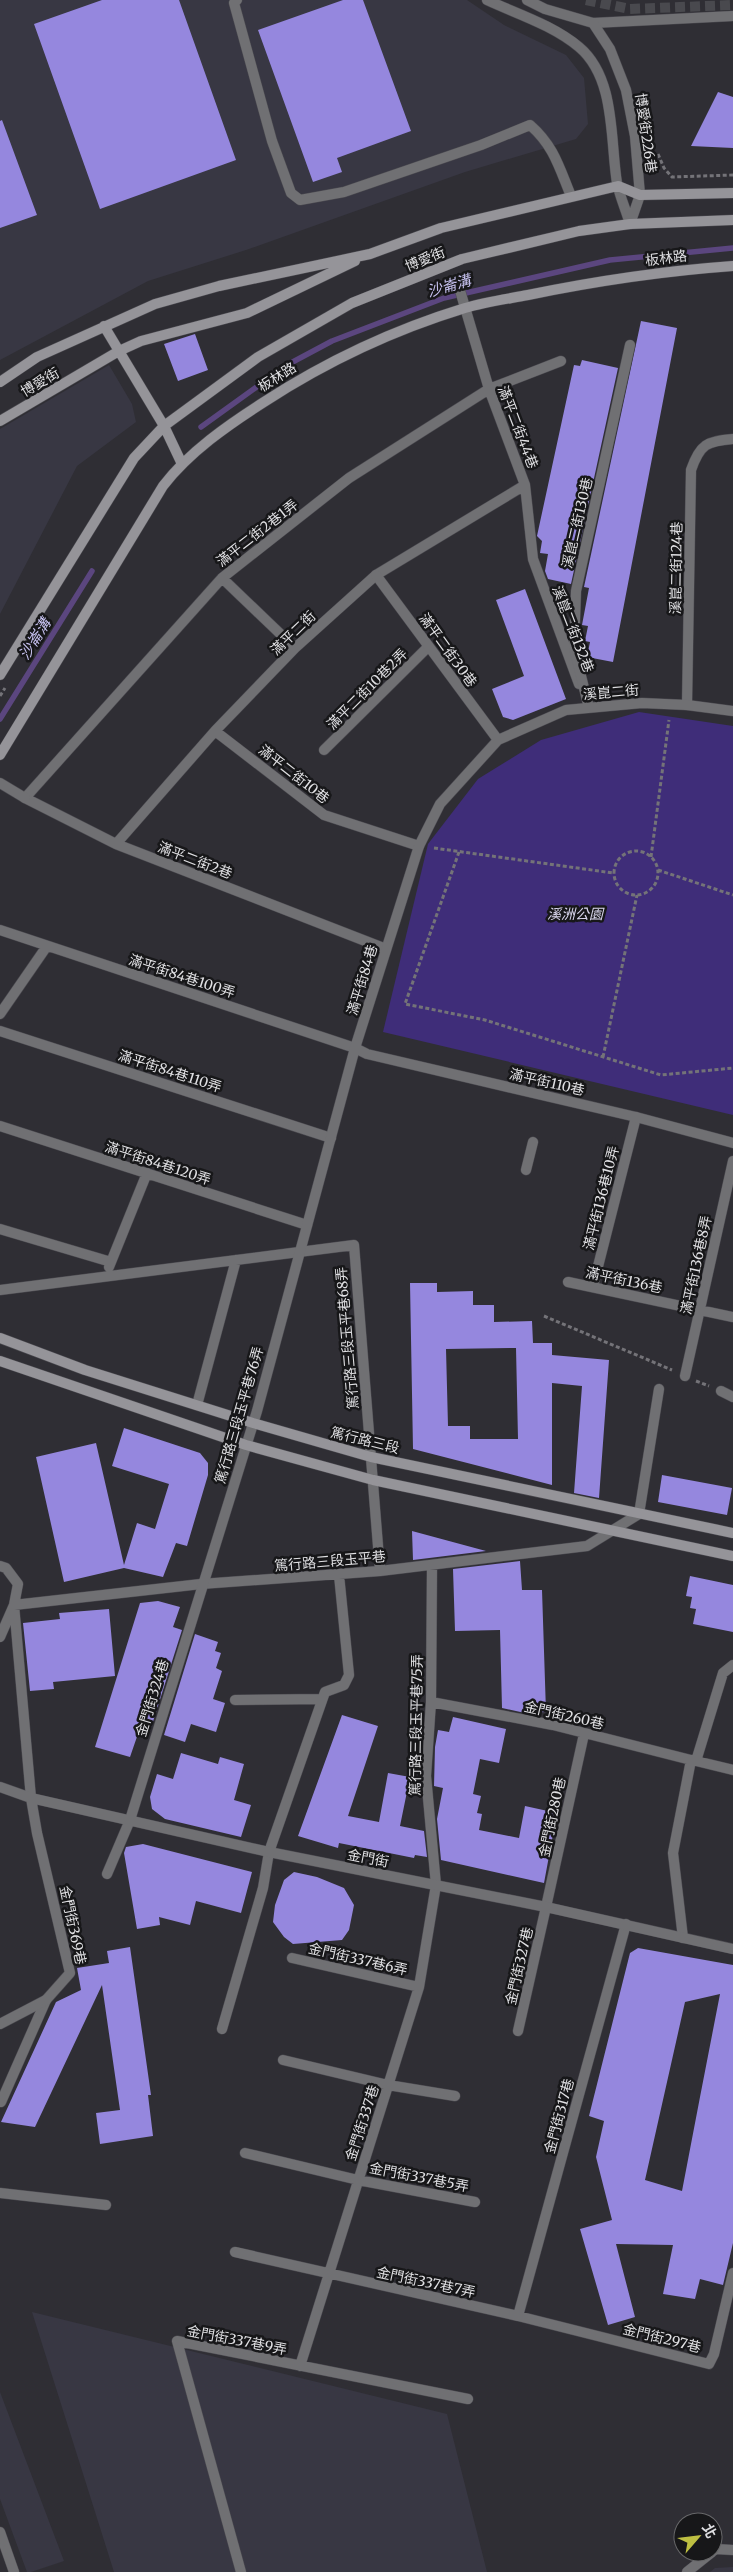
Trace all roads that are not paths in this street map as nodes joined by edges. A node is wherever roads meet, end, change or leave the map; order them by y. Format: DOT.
graph roads {
  1 [pos="237,0"];
  2 [pos="487,0"];
  3 [pos="527,0"];
  4 [pos="733,16"];
  5 [pos="593,23"];
  6 [pos="618,186"];
  7 [pos="733,193"];
  8 [pos="640,195"];
  9 [pos="571,196"];
  10 [pos="733,220"];
  11 [pos="630,224"];
  12 [pos="370,254"];
  13 [pos="733,266"];
  14 [pos="459,288"];
  15 [pos="465,304"];
  16 [pos="104,326"];
  17 [pos="630,345"];
  18 [pos="119,351"];
  19 [pos="561,361"];
  20 [pos="0,382"];
  21 [pos="489,389"];
  22 [pos="0,421"];
  23 [pos="164,426"];
  24 [pos="733,439"];
  25 [pos="182,464"];
  26 [pos="526,485"];
  27 [pos="533,559"];
  28 [pos="376,575"];
  29 [pos="222,578"];
  30 [pos="428,647"];
  31 [pos="295,648"];
  32 [pos="0,675"];
  33 [pos="687,705"];
  34 [pos="589,708"];
  35 [pos="733,711"];
  36 [pos="215,731"];
  37 [pos="498,740"];
  38 [pos="324,750"];
  39 [pos="0,755"];
  40 [pos="0,783"];
  41 [pos="25,798"];
  42 [pos="116,844"];
  43 [pos="419,846"];
  44 [pos="0,930"];
  45 [pos="47,946"];
  46 [pos="386,949"];
  47 [pos="0,1014"];
  48 [pos="0,1031"];
  49 [pos="355,1048"];
  50 [pos="636,1117"];
  51 [pos="0,1126"];
  52 [pos="331,1138"];
  53 [pos="533,1142"];
  54 [pos="733,1143"];
  55 [pos="733,1160"];
  56 [pos="526,1170"];
  57 [pos="147,1173"];
  58 [pos="308,1225"];
  59 [pos="0,1229"];
  60 [pos="300,1252"];
  61 [pos="236,1260"];
  62 [pos="111,1262"];
  63 [pos="105,1277"];
  64 [pos="568,1282"];
  65 [pos="593,1286"];
  66 [pos="0,1290"];
  67 [pos="700,1310"];
  68 [pos="733,1318"];
  69 [pos="0,1338"];
  70 [pos="0,1361"];
  71 [pos="685,1376"];
  72 [pos="659,1389"];
  73 [pos="721,1392"];
  74 [pos="733,1397"];
  75 [pos="197,1405"];
  76 [pos="253,1423"];
  77 [pos="246,1445"];
  78 [pos="371,1457"];
  79 [pos="373,1480"];
  80 [pos="640,1514"];
  81 [pos="613,1531"];
  82 [pos="733,1533"];
  83 [pos="733,1556"];
  84 [pos="432,1565"];
  85 [pos="0,1566"];
  86 [pos="380,1571"];
  87 [pos="339,1575"];
  88 [pos="201,1584"];
  89 [pos="14,1605"];
  90 [pos="0,1637"];
  91 [pos="733,1664"];
  92 [pos="324,1695"];
  93 [pos="235,1700"];
  94 [pos="431,1702"];
  95 [pos="584,1734"];
  96 [pos="694,1760"];
  97 [pos="733,1770"];
  98 [pos="0,1786"];
  99 [pos="31,1798"];
  100 [pos="130,1820"];
  101 [pos="268,1852"];
  102 [pos="107,1874"];
  103 [pos="436,1885"];
  104 [pos="546,1907"];
  105 [pos="626,1924"];
  106 [pos="683,1938"];
  107 [pos="733,1949"];
  108 [pos="292,1958"];
  109 [pos="419,1986"];
  110 [pos="46,2000"];
  111 [pos="0,2024"];
  112 [pos="222,2029"];
  113 [pos="518,2031"];
  114 [pos="283,2060"];
  115 [pos="388,2085"];
  116 [pos="454,2096"];
  117 [pos="1,2102"];
  118 [pos="245,2153"];
  119 [pos="358,2180"];
  120 [pos="0,2193"];
  121 [pos="475,2202"];
  122 [pos="106,2205"];
  123 [pos="235,2252"];
  124 [pos="733,2273"];
  125 [pos="328,2275"];
  126 [pos="518,2316"];
  127 [pos="300,2366"];
  128 [pos="468,2399"];
  129 [pos="0,2532"];
  130 [pos="700,2562"];
  131 [pos="14,2572"];
  132 [pos="241,2572"];
  133 [pos="687,2572"];
  1 -- 9 [label="street"];
  2 -- 6 [label="street"];
  3 -- 5 [label="street"];
  4 -- 5 [label="street"];
  5 -- 8 [label="street, 博愛街226巷"];
  6 -- 8 [label="street"];
  6 -- 9 [label="street, 博愛街"];
  6 -- 11 [label="street"];
  7 -- 8 [label="street"];
  8 -- 11 [label="street, 博愛街226巷"];
  9 -- 12 [label="street, 博愛街"];
  10 -- 11 [label="street, 博愛街"];
  11 -- 23 [label="street, 博愛街"];
  12 -- 16 [label="street, 博愛街"];
  12 -- 18 [label="street, 博愛街"];
  13 -- 15 [label="street, 板林路"];
  14 -- 15 [label="street, 滿平二街44巷"];
  15 -- 21 [label="street, 滿平二街44巷"];
  15 -- 25 [label="street, 板林路"];
  16 -- 18 [label="street"];
  16 -- 20 [label="street, 博愛街"];
  17 -- 34 [label="street, 溪崑二街130巷"];
  18 -- 22 [label="street, 博愛街"];
  18 -- 23 [label="street"];
  19 -- 21 [label="street, 滿平二街2巷1弄"];
  21 -- 26 [label="street, 滿平二街44巷"];
  21 -- 29 [label="street, 滿平二街2巷1弄"];
  23 -- 25 [label="street"];
  23 -- 32 [label="street"];
  24 -- 33 [label="street, 溪崑二街124巷"];
  25 -- 39 [label="street, 板林路"];
  26 -- 27 [label="street, 滿平二街44巷"];
  26 -- 28 [label="street, 滿平二街"];
  27 -- 34 [label="street, 溪崑二街132巷"];
  28 -- 30 [label="street, 滿平二街30巷"];
  28 -- 31 [label="street, 滿平二街"];
  29 -- 31 [label="street"];
  29 -- 41 [label="street, 滿平二街2巷1弄"];
  30 -- 37 [label="street, 滿平二街30巷"];
  30 -- 38 [label="street, 滿平二街10巷2弄"];
  31 -- 36 [label="street, 滿平二街"];
  33 -- 34 [label="street, 溪崑二街"];
  33 -- 35 [label="street, 溪崑二街"];
  34 -- 37 [label="street, 溪崑二街"];
  36 -- 42 [label="street, 滿平二街"];
  36 -- 43 [label="street, 滿平二街10巷"];
  37 -- 43 [label="street, 滿平街84巷"];
  40 -- 41 [label="street, 滿平二街2巷"];
  41 -- 42 [label="street, 滿平二街2巷"];
  42 -- 46 [label="street, 滿平二街2巷"];
  43 -- 46 [label="street, 滿平街84巷"];
  44 -- 45 [label="street, 滿平街84巷100弄"];
  45 -- 47 [label="street"];
  45 -- 49 [label="street, 滿平街84巷100弄"];
  46 -- 49 [label="street, 滿平街84巷"];
  48 -- 52 [label="street, 滿平街84巷110弄"];
  49 -- 50 [label="street, 滿平街110巷"];
  49 -- 52 [label="street, 滿平街84巷"];
  50 -- 54 [label="street, 滿平街110巷"];
  50 -- 65 [label="street, 滿平街136巷10弄"];
  51 -- 57 [label="street, 滿平街84巷120弄"];
  52 -- 58 [label="street, 滿平街84巷"];
  53 -- 56 [label="street"];
  55 -- 67 [label="street, 滿平街136巷8弄"];
  57 -- 58 [label="street, 滿平街84巷120弄"];
  57 -- 62 [label="street"];
  58 -- 60 [label="street, 滿平街84巷"];
  59 -- 62 [label="street"];
  60 -- 61 [label="street"];
  60 -- 76 [label="street, 篤行路三段玉平巷76弄"];
  60 -- 78 [label="street, 篤行路三段玉平巷68弄"];
  61 -- 63 [label="street"];
  61 -- 75 [label="street"];
  62 -- 63 [label="street"];
  63 -- 66 [label="street"];
  64 -- 65 [label="street, 滿平街136巷"];
  65 -- 67 [label="street, 滿平街136巷"];
  67 -- 68 [label="street, 滿平街136巷"];
  67 -- 71 [label="street, 滿平街136巷8弄"];
  69 -- 75 [label="street, 篤行路三段"];
  70 -- 77 [label="street"];
  72 -- 80 [label="street"];
  73 -- 74 [label="street"];
  75 -- 76 [label="street, 篤行路三段"];
  76 -- 77 [label="street, 篤行路三段玉平巷76弄"];
  76 -- 78 [label="street, 篤行路三段"];
  77 -- 79 [label="street"];
  77 -- 88 [label="street, 篤行路三段玉平巷76弄"];
  78 -- 79 [label="street, 篤行路三段玉平巷68弄"];
  78 -- 80 [label="street, 篤行路三段"];
  79 -- 81 [label="street"];
  79 -- 86 [label="street, 篤行路三段玉平巷68弄"];
  80 -- 81 [label="street, 篤行路三段玉平巷"];
  80 -- 82 [label="street, 篤行路三段"];
  81 -- 83 [label="street"];
  81 -- 84 [label="street, 篤行路三段玉平巷"];
  84 -- 86 [label="street, 篤行路三段玉平巷"];
  84 -- 94 [label="street, 篤行路三段玉平巷75弄"];
  85 -- 89 [label="street"];
  86 -- 87 [label="street, 篤行路三段玉平巷"];
  87 -- 88 [label="street, 篤行路三段玉平巷"];
  87 -- 92 [label="street"];
  88 -- 89 [label="street, 篤行路三段玉平巷"];
  88 -- 100 [label="street, 金門街324巷"];
  89 -- 90 [label="street"];
  89 -- 99 [label="street"];
  91 -- 96 [label="street"];
  92 -- 93 [label="street"];
  92 -- 101 [label="street"];
  94 -- 95 [label="street, 金門街260巷"];
  94 -- 103 [label="street, 篤行路三段玉平巷75弄"];
  95 -- 96 [label="street, 金門街260巷"];
  95 -- 104 [label="street, 金門街280巷"];
  96 -- 97 [label="street, 金門街260巷"];
  96 -- 106 [label="street"];
  98 -- 99 [label="street, 金門街"];
  99 -- 100 [label="street, 金門街"];
  99 -- 110 [label="street, 金門街369巷"];
  100 -- 101 [label="street, 金門街"];
  100 -- 102 [label="street, 金門街324巷"];
  101 -- 103 [label="street, 金門街"];
  101 -- 112 [label="street"];
  103 -- 104 [label="street, 金門街"];
  103 -- 109 [label="street, 金門街337巷"];
  104 -- 105 [label="street, 金門街"];
  104 -- 113 [label="street, 金門街327巷"];
  105 -- 106 [label="street, 金門街"];
  105 -- 126 [label="street, 金門街317巷"];
  106 -- 107 [label="street, 金門街"];
  108 -- 109 [label="street, 金門街337巷6弄"];
  109 -- 115 [label="street, 金門街337巷"];
  110 -- 111 [label="street, 金門街369巷"];
  110 -- 117 [label="street"];
  114 -- 115 [label="street"];
  115 -- 116 [label="street"];
  115 -- 119 [label="street, 金門街337巷"];
  118 -- 119 [label="street, 金門街337巷5弄"];
  119 -- 121 [label="street, 金門街337巷5弄"];
  119 -- 125 [label="street, 金門街337巷"];
  120 -- 122 [label="street"];
  123 -- 125 [label="street, 金門街337巷7弄"];
  124 -- 126 [label="street, 金門街297巷"];
  125 -- 126 [label="street, 金門街337巷7弄"];
  125 -- 127 [label="street, 金門街337巷"];
  127 -- 128 [label="street, 金門街337巷9弄"];
  127 -- 132 [label="street, 金門街337巷9弄"];
  129 -- 131 [label="street"];
  130 -- 133 [label="street"];
}
